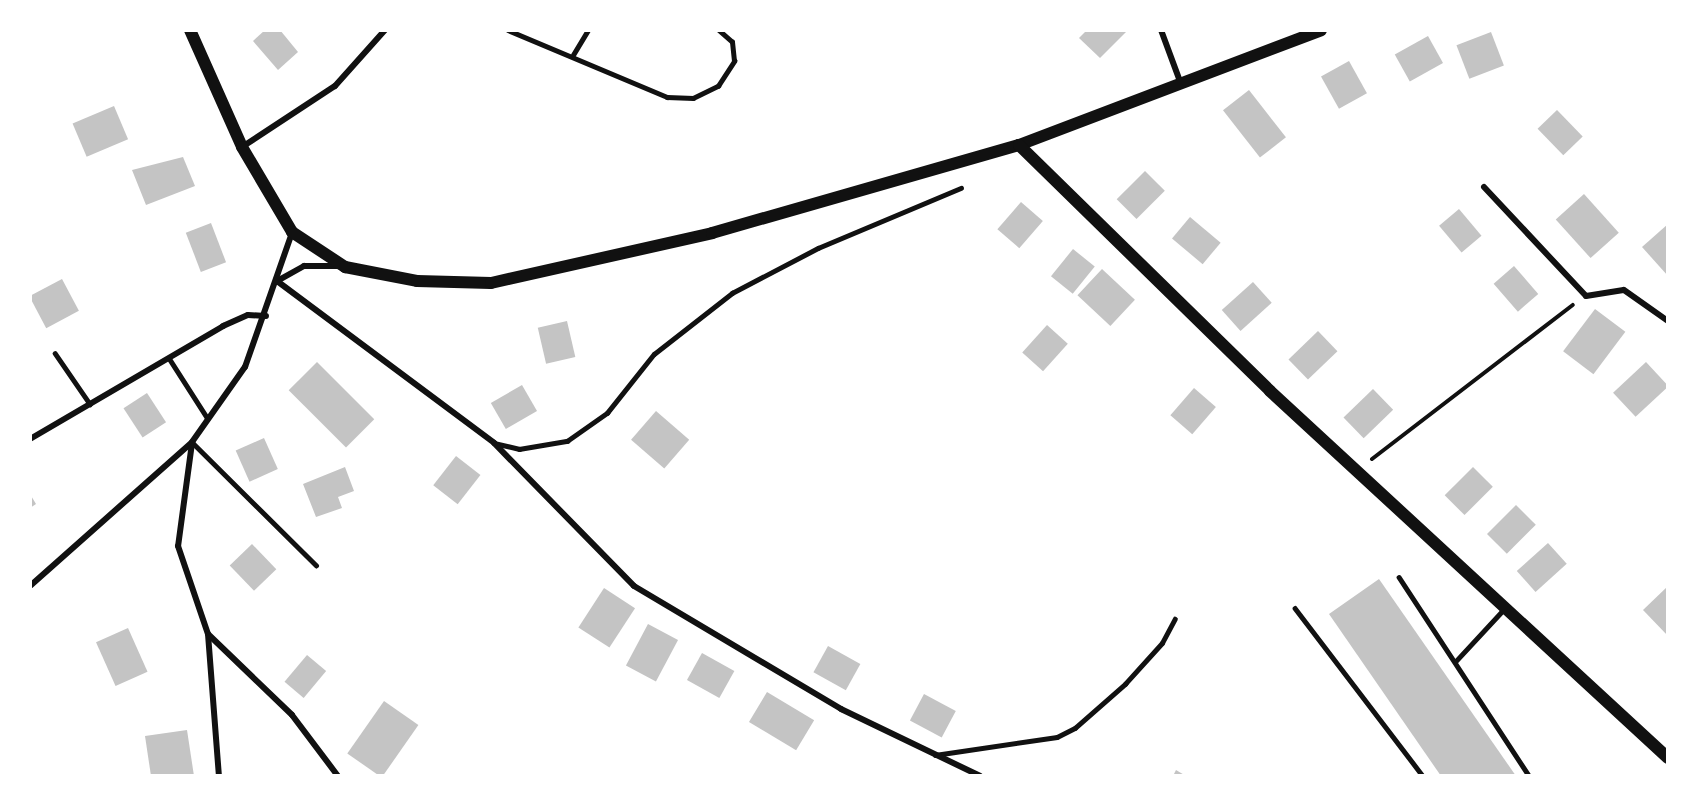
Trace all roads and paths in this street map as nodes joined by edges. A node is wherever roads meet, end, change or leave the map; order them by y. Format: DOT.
graph roads {
  1 [pos="190,30"];
  2 [pos="386,30"];
  3 [pos="508,30"];
  4 [pos="588,30"];
  5 [pos="718,30"];
  6 [pos="1161,30"];
  7 [pos="1321,30"];
  8 [pos="573,55"];
  9 [pos="1181,84"];
  10 [pos="1019,145"];
  11 [pos="242,147"];
  12 [pos="1484,187"];
  13 [pos="961,188"];
  14 [pos="292,232"];
  15 [pos="345,267"];
  16 [pos="277,281"];
  17 [pos="1586,296"];
  18 [pos="1668,307"];
  19 [pos="1661,312"];
  20 [pos="266,316"];
  21 [pos="1668,321"];
  22 [pos="56,353"];
  23 [pos="169,358"];
  24 [pos="90,404"];
  25 [pos="208,419"];
  26 [pos="30,439"];
  27 [pos="192,442"];
  28 [pos="494,443"];
  29 [pos="1358,472"];
  30 [pos="316,565"];
  31 [pos="1399,578"];
  32 [pos="30,586"];
  33 [pos="1295,608"];
  34 [pos="1505,608"];
  35 [pos="1175,619"];
  36 [pos="208,634"];
  37 [pos="1455,662"];
  38 [pos="935,755"];
  39 [pos="1668,758"];
  40 [pos="219,776"];
  41 [pos="338,776"];
  42 [pos="980,776"];
  43 [pos="1423,776"];
  44 [pos="1529,776"];
  1 -- 11 [label="main road"];
  2 -- 11 [label="street"];
  3 -- 8 [label="lane"];
  4 -- 8 [label="lane"];
  5 -- 8 [label="lane"];
  6 -- 9 [label="street"];
  7 -- 9 [label="main road"];
  9 -- 10 [label="main road"];
  10 -- 15 [label="main road"];
  10 -- 29 [label="main road"];
  11 -- 14 [label="main road"];
  12 -- 17 [label="street"];
  13 -- 28 [label="lane"];
  14 -- 15 [label="main road"];
  14 -- 16 [label="street"];
  15 -- 16 [label="street"];
  16 -- 20 [label="street"];
  16 -- 28 [label="street"];
  17 -- 19 [label="street"];
  17 -- 29 [label="path"];
  18 -- 19 [label="street"];
  19 -- 21 [label="street"];
  20 -- 23 [label="street"];
  20 -- 25 [label="street"];
  22 -- 24 [label="lane"];
  23 -- 24 [label="street"];
  23 -- 25 [label="lane"];
  24 -- 26 [label="street"];
  25 -- 27 [label="street"];
  27 -- 30 [label="lane"];
  27 -- 32 [label="street"];
  27 -- 36 [label="street"];
  28 -- 38 [label="street"];
  29 -- 34 [label="main road"];
  31 -- 37 [label="lane"];
  33 -- 43 [label="lane"];
  34 -- 37 [label="lane"];
  34 -- 39 [label="main road"];
  35 -- 38 [label="lane"];
  36 -- 40 [label="street"];
  36 -- 41 [label="street"];
  37 -- 44 [label="lane"];
  38 -- 42 [label="street"];
}
